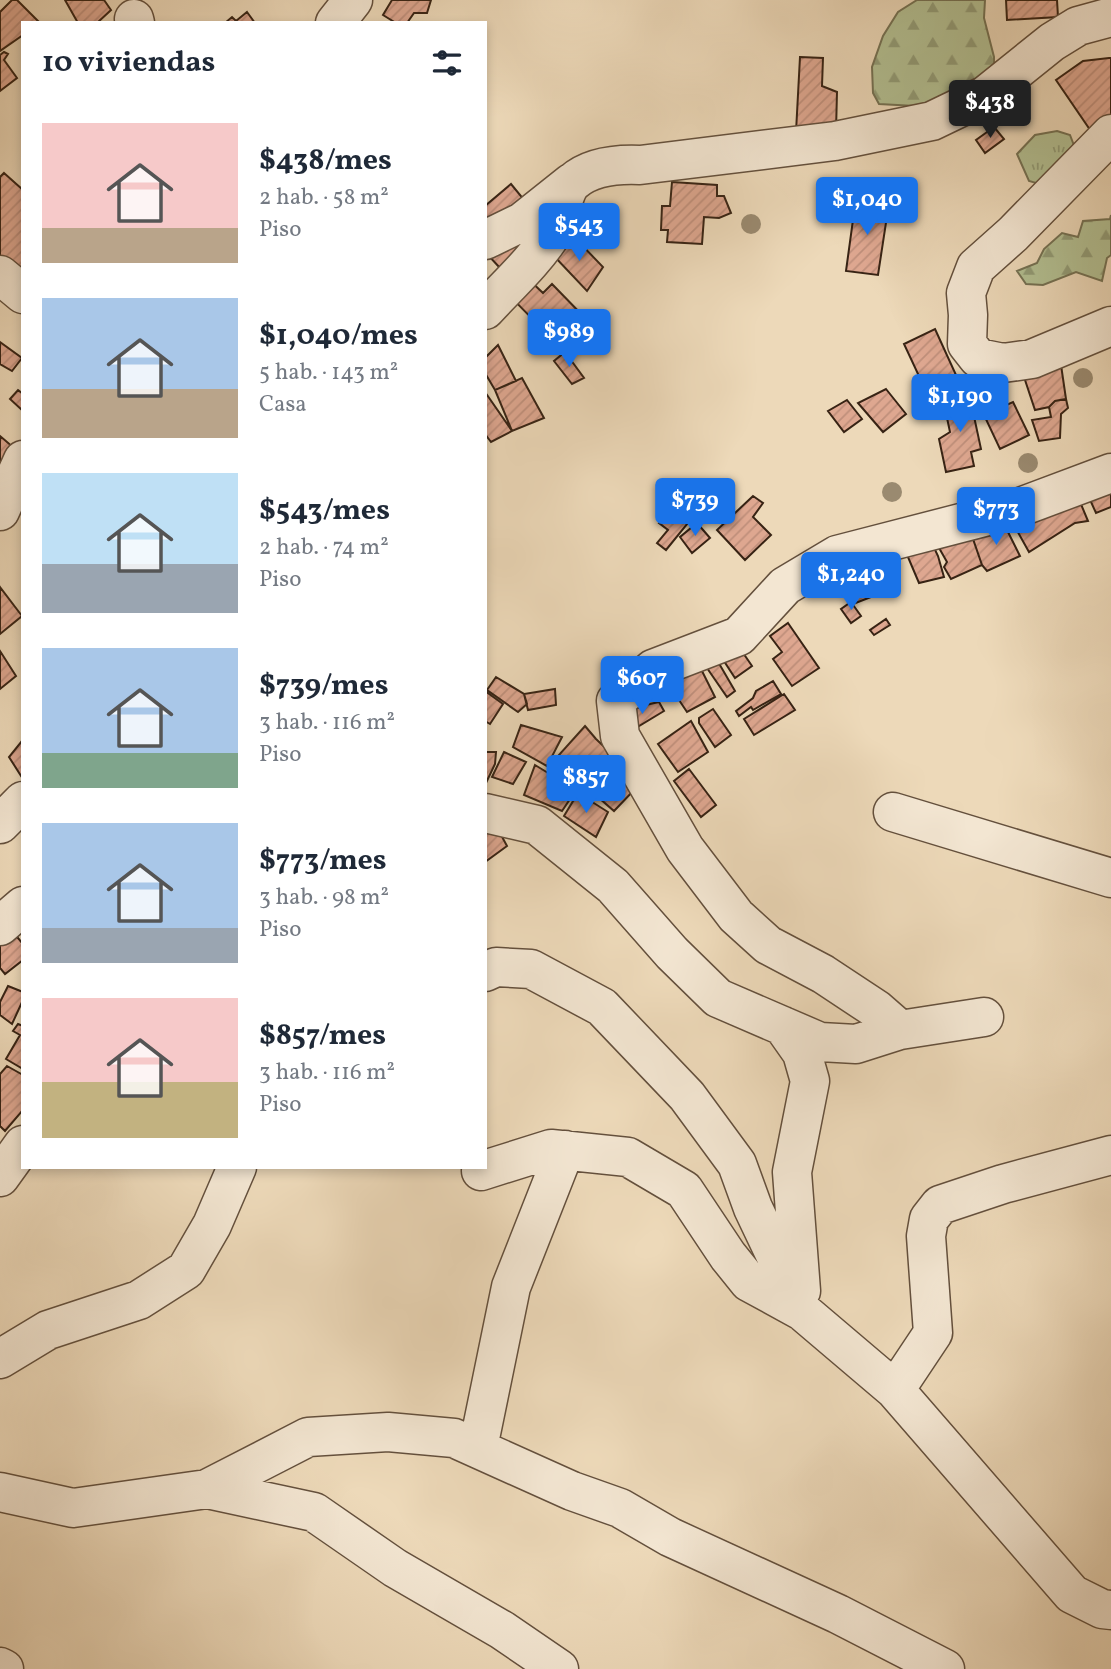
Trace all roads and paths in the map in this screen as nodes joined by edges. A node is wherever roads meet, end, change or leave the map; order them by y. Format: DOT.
graph roads {
  1 [pos="353,0"];
  2 [pos="1111,17"];
  3 [pos="337,21"];
  4 [pos="1111,134"];
  5 [pos="571,183"];
  6 [pos="487,239"];
  7 [pos="0,275"];
  8 [pos="21,292"];
  9 [pos="487,308"];
  10 [pos="1111,326"];
  11 [pos="21,464"];
  12 [pos="1111,473"];
  13 [pos="0,510"];
  14 [pos="21,803"];
  15 [pos="893,812"];
  16 [pos="487,813"];
  17 [pos="0,824"];
  18 [pos="1111,878"];
  19 [pos="21,908"];
  20 [pos="0,926"];
  21 [pos="487,971"];
  22 [pos="984,1017"];
  23 [pos="783,1026"];
  24 [pos="900,1030"];
  25 [pos="21,1148"];
  26 [pos="565,1150"];
  27 [pos="1111,1155"];
  28 [pos="236,1169"];
  29 [pos="481,1171"];
  30 [pos="0,1177"];
  31 [pos="802,1311"];
  32 [pos="0,1359"];
  33 [pos="895,1390"];
  34 [pos="478,1448"];
  35 [pos="207,1489"];
  36 [pos="0,1492"];
  37 [pos="1111,1610"];
  38 [pos="559,1669"];
  39 [pos="945,1669"];
  1 -- 3 [label="street"];
  2 -- 5 [label="street"];
  4 -- 10 [label="street"];
  5 -- 6 [label="street"];
  5 -- 9 [label="street"];
  7 -- 8 [label="street"];
  11 -- 13 [label="street"];
  12 -- 24 [label="street"];
  14 -- 17 [label="street"];
  15 -- 18 [label="street"];
  16 -- 23 [label="street"];
  19 -- 20 [label="street"];
  21 -- 31 [label="street"];
  22 -- 24 [label="street"];
  23 -- 24 [label="street"];
  23 -- 31 [label="street"];
  25 -- 30 [label="street"];
  26 -- 29 [label="street"];
  26 -- 31 [label="street"];
  26 -- 34 [label="street"];
  27 -- 33 [label="street"];
  28 -- 32 [label="street"];
  31 -- 33 [label="street"];
  33 -- 37 [label="street"];
  34 -- 35 [label="street"];
  34 -- 39 [label="street"];
  35 -- 36 [label="street"];
  35 -- 38 [label="street"];
}
